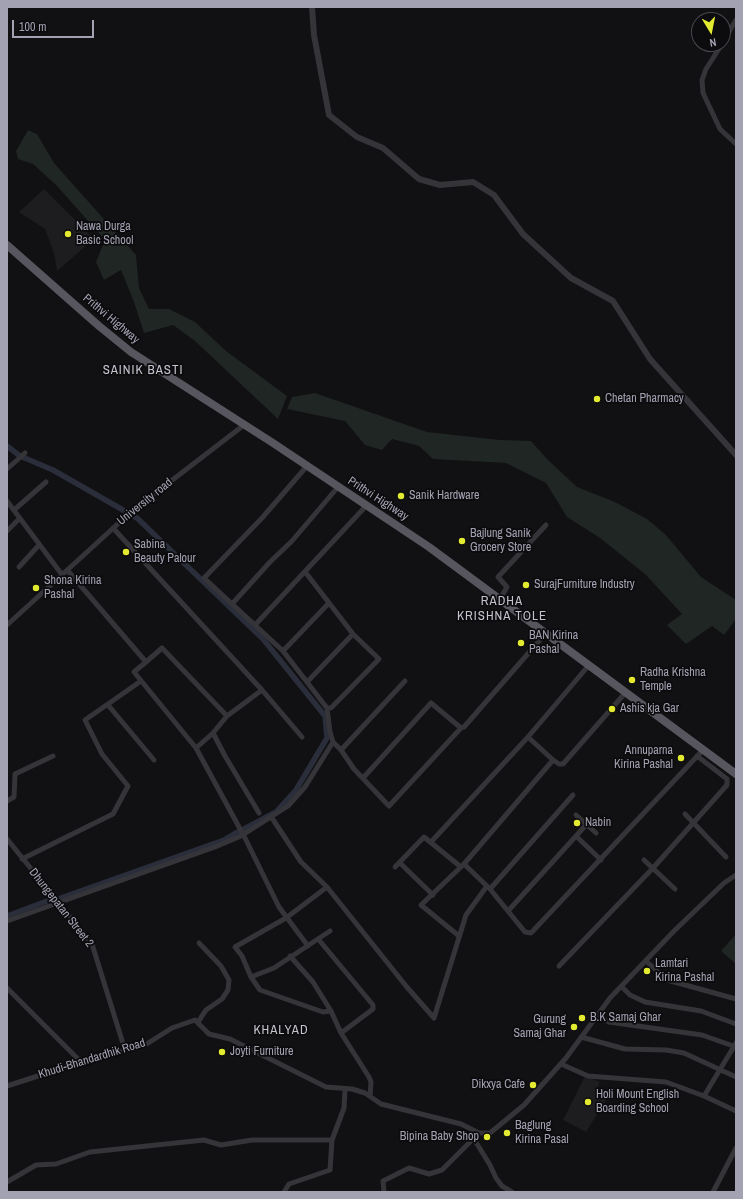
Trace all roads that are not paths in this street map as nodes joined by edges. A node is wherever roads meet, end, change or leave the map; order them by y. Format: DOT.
graph roads {
  1 [pos="312,7"];
  2 [pos="716,52"];
  3 [pos="736,144"];
  4 [pos="7,245"];
  5 [pos="244,425"];
  6 [pos="25,453"];
  7 [pos="736,455"];
  8 [pos="307,466"];
  9 [pos="7,469"];
  10 [pos="46,482"];
  11 [pos="338,487"];
  12 [pos="7,501"];
  13 [pos="366,506"];
  14 [pos="14,510"];
  15 [pos="20,519"];
  16 [pos="546,525"];
  17 [pos="113,528"];
  18 [pos="7,531"];
  19 [pos="39,545"];
  20 [pos="19,567"];
  21 [pos="68,571"];
  22 [pos="306,573"];
  23 [pos="63,576"];
  24 [pos="500,599"];
  25 [pos="330,603"];
  26 [pos="232,604"];
  27 [pos="7,625"];
  28 [pos="255,625"];
  29 [pos="546,633"];
  30 [pos="353,634"];
  31 [pos="283,651"];
  32 [pos="146,662"];
  33 [pos="589,665"];
  34 [pos="141,681"];
  35 [pos="405,681"];
  36 [pos="307,682"];
  37 [pos="262,690"];
  38 [pos="626,692"];
  39 [pos="108,705"];
  40 [pos="327,708"];
  41 [pos="227,716"];
  42 [pos="461,728"];
  43 [pos="213,733"];
  44 [pos="528,737"];
  45 [pos="302,738"];
  46 [pos="333,742"];
  47 [pos="196,748"];
  48 [pos="341,750"];
  49 [pos="700,753"];
  50 [pos="53,756"];
  51 [pos="154,760"];
  52 [pos="553,760"];
  53 [pos="736,774"];
  54 [pos="363,778"];
  55 [pos="573,795"];
  56 [pos="7,801"];
  57 [pos="259,812"];
  58 [pos="684,814"];
  59 [pos="576,815"];
  60 [pos="272,818"];
  61 [pos="693,823"];
  62 [pos="586,824"];
  63 [pos="596,833"];
  64 [pos="243,835"];
  65 [pos="576,836"];
  66 [pos="7,839"];
  67 [pos="431,842"];
  68 [pos="726,857"];
  69 [pos="22,859"];
  70 [pos="601,860"];
  71 [pos="644,860"];
  72 [pos="400,863"];
  73 [pos="462,865"];
  74 [pos="395,867"];
  75 [pos="652,868"];
  76 [pos="736,875"];
  77 [pos="326,887"];
  78 [pos="488,888"];
  79 [pos="675,889"];
  80 [pos="433,895"];
  81 [pos="58,903"];
  82 [pos="508,912"];
  83 [pos="286,918"];
  84 [pos="7,921"];
  85 [pos="330,931"];
  86 [pos="459,936"];
  87 [pos="319,940"];
  88 [pos="199,943"];
  89 [pos="308,946"];
  90 [pos="290,956"];
  91 [pos="646,960"];
  92 [pos="559,966"];
  93 [pos="251,977"];
  94 [pos="622,987"];
  95 [pos="7,988"];
  96 [pos="736,999"];
  97 [pos="331,1011"];
  98 [pos="596,1016"];
  99 [pos="198,1022"];
  100 [pos="736,1024"];
  101 [pos="341,1032"];
  102 [pos="581,1036"];
  103 [pos="735,1045"];
  104 [pos="125,1050"];
  105 [pos="81,1062"];
  106 [pos="561,1064"];
  107 [pos="720,1068"];
  108 [pos="736,1077"];
  109 [pos="7,1086"];
  110 [pos="348,1089"];
  111 [pos="370,1096"];
  112 [pos="704,1096"];
  113 [pos="736,1111"];
  114 [pos="479,1133"];
  115 [pos="474,1139"];
  116 [pos="332,1140"];
  117 [pos="736,1148"];
  118 [pos="7,1180"];
  119 [pos="284,1192"];
  120 [pos="384,1192"];
  121 [pos="512,1192"];
  122 [pos="713,1192"];
  1 -- 7 [label="street"];
  2 -- 3 [label="street"];
  4 -- 5 [label="highway, Prithvi Highway"];
  5 -- 8 [label="highway, Prithvi Highway"];
  5 -- 17 [label="street, University road"];
  6 -- 9 [label="street"];
  8 -- 11 [label="highway, Prithvi Highway"];
  8 -- 26 [label="street"];
  10 -- 14 [label="street"];
  11 -- 13 [label="highway, Prithvi Highway"];
  11 -- 26 [label="street"];
  12 -- 14 [label="street"];
  13 -- 22 [label="street"];
  13 -- 24 [label="highway, Prithvi Highway"];
  14 -- 15 [label="street"];
  15 -- 18 [label="street"];
  15 -- 19 [label="street"];
  16 -- 24 [label="street"];
  17 -- 21 [label="street, University road"];
  17 -- 37 [label="street"];
  19 -- 20 [label="street"];
  19 -- 23 [label="street"];
  21 -- 23 [label="street, University road"];
  21 -- 32 [label="street"];
  22 -- 25 [label="street"];
  22 -- 28 [label="street"];
  23 -- 27 [label="street, University road"];
  24 -- 29 [label="highway, Prithvi Highway"];
  25 -- 30 [label="street"];
  25 -- 31 [label="street"];
  26 -- 28 [label="street"];
  28 -- 31 [label="street"];
  29 -- 33 [label="highway, Prithvi Highway"];
  29 -- 42 [label="street"];
  30 -- 36 [label="street"];
  30 -- 40 [label="street"];
  31 -- 36 [label="street"];
  32 -- 34 [label="street"];
  32 -- 41 [label="street"];
  33 -- 38 [label="highway, Prithvi Highway"];
  33 -- 44 [label="street"];
  34 -- 39 [label="street"];
  34 -- 47 [label="street"];
  35 -- 48 [label="street"];
  36 -- 40 [label="street"];
  37 -- 41 [label="street"];
  37 -- 45 [label="street"];
  38 -- 49 [label="highway, Prithvi Highway"];
  38 -- 52 [label="street"];
  39 -- 51 [label="street"];
  39 -- 69 [label="street"];
  40 -- 46 [label="street"];
  41 -- 43 [label="street"];
  42 -- 54 [label="street"];
  42 -- 54 [label="street"];
  43 -- 47 [label="street"];
  43 -- 57 [label="street"];
  44 -- 52 [label="street"];
  44 -- 67 [label="street"];
  46 -- 48 [label="street"];
  46 -- 60 [label="street"];
  47 -- 64 [label="street"];
  48 -- 54 [label="street"];
  49 -- 53 [label="highway, Prithvi Highway"];
  49 -- 61 [label="street"];
  49 -- 70 [label="street"];
  50 -- 56 [label="street"];
  52 -- 73 [label="street"];
  55 -- 78 [label="street"];
  58 -- 61 [label="street"];
  59 -- 62 [label="street"];
  60 -- 64 [label="street"];
  60 -- 77 [label="street"];
  61 -- 68 [label="street"];
  61 -- 75 [label="street"];
  62 -- 63 [label="street"];
  62 -- 65 [label="street"];
  64 -- 81 [label="street"];
  64 -- 83 [label="street"];
  65 -- 70 [label="street"];
  65 -- 82 [label="street"];
  66 -- 69 [label="street, Dhungepatan Street 2"];
  67 -- 72 [label="street"];
  67 -- 73 [label="street"];
  69 -- 81 [label="street, Dhungepatan Street 2"];
  70 -- 82 [label="street"];
  71 -- 75 [label="street"];
  72 -- 74 [label="street"];
  72 -- 80 [label="street"];
  73 -- 78 [label="street"];
  73 -- 80 [label="street"];
  75 -- 79 [label="street"];
  75 -- 92 [label="street"];
  76 -- 91 [label="street"];
  77 -- 83 [label="street"];
  77 -- 86 [label="street"];
  78 -- 82 [label="street"];
  78 -- 86 [label="street"];
  80 -- 86 [label="street"];
  81 -- 84 [label="street"];
  81 -- 104 [label="street, Dhungepatan Street 2"];
  83 -- 89 [label="street"];
  83 -- 93 [label="street"];
  85 -- 87 [label="street"];
  87 -- 89 [label="street"];
  87 -- 101 [label="street"];
  88 -- 99 [label="street"];
  89 -- 90 [label="street"];
  90 -- 93 [label="street"];
  90 -- 97 [label="street"];
  91 -- 94 [label="street"];
  91 -- 96 [label="street"];
  93 -- 97 [label="street"];
  94 -- 98 [label="street"];
  94 -- 100 [label="street"];
  95 -- 105 [label="street"];
  97 -- 101 [label="street"];
  98 -- 102 [label="street"];
  98 -- 103 [label="street"];
  99 -- 104 [label="street, Khudi-Bhandardhik Road"];
  99 -- 110 [label="street"];
  101 -- 111 [label="street"];
  102 -- 106 [label="street"];
  102 -- 107 [label="street"];
  103 -- 107 [label="street"];
  104 -- 105 [label="street, Khudi-Bhandardhik Road"];
  105 -- 109 [label="street, Khudi-Bhandardhik Road"];
  106 -- 112 [label="street"];
  106 -- 114 [label="street"];
  107 -- 108 [label="street"];
  107 -- 112 [label="street"];
  110 -- 111 [label="street"];
  110 -- 116 [label="street"];
  111 -- 114 [label="street"];
  112 -- 113 [label="street"];
  114 -- 115 [label="street"];
  115 -- 120 [label="street"];
  115 -- 121 [label="street"];
  116 -- 118 [label="street"];
  116 -- 119 [label="street"];
  117 -- 122 [label="street"];
}
